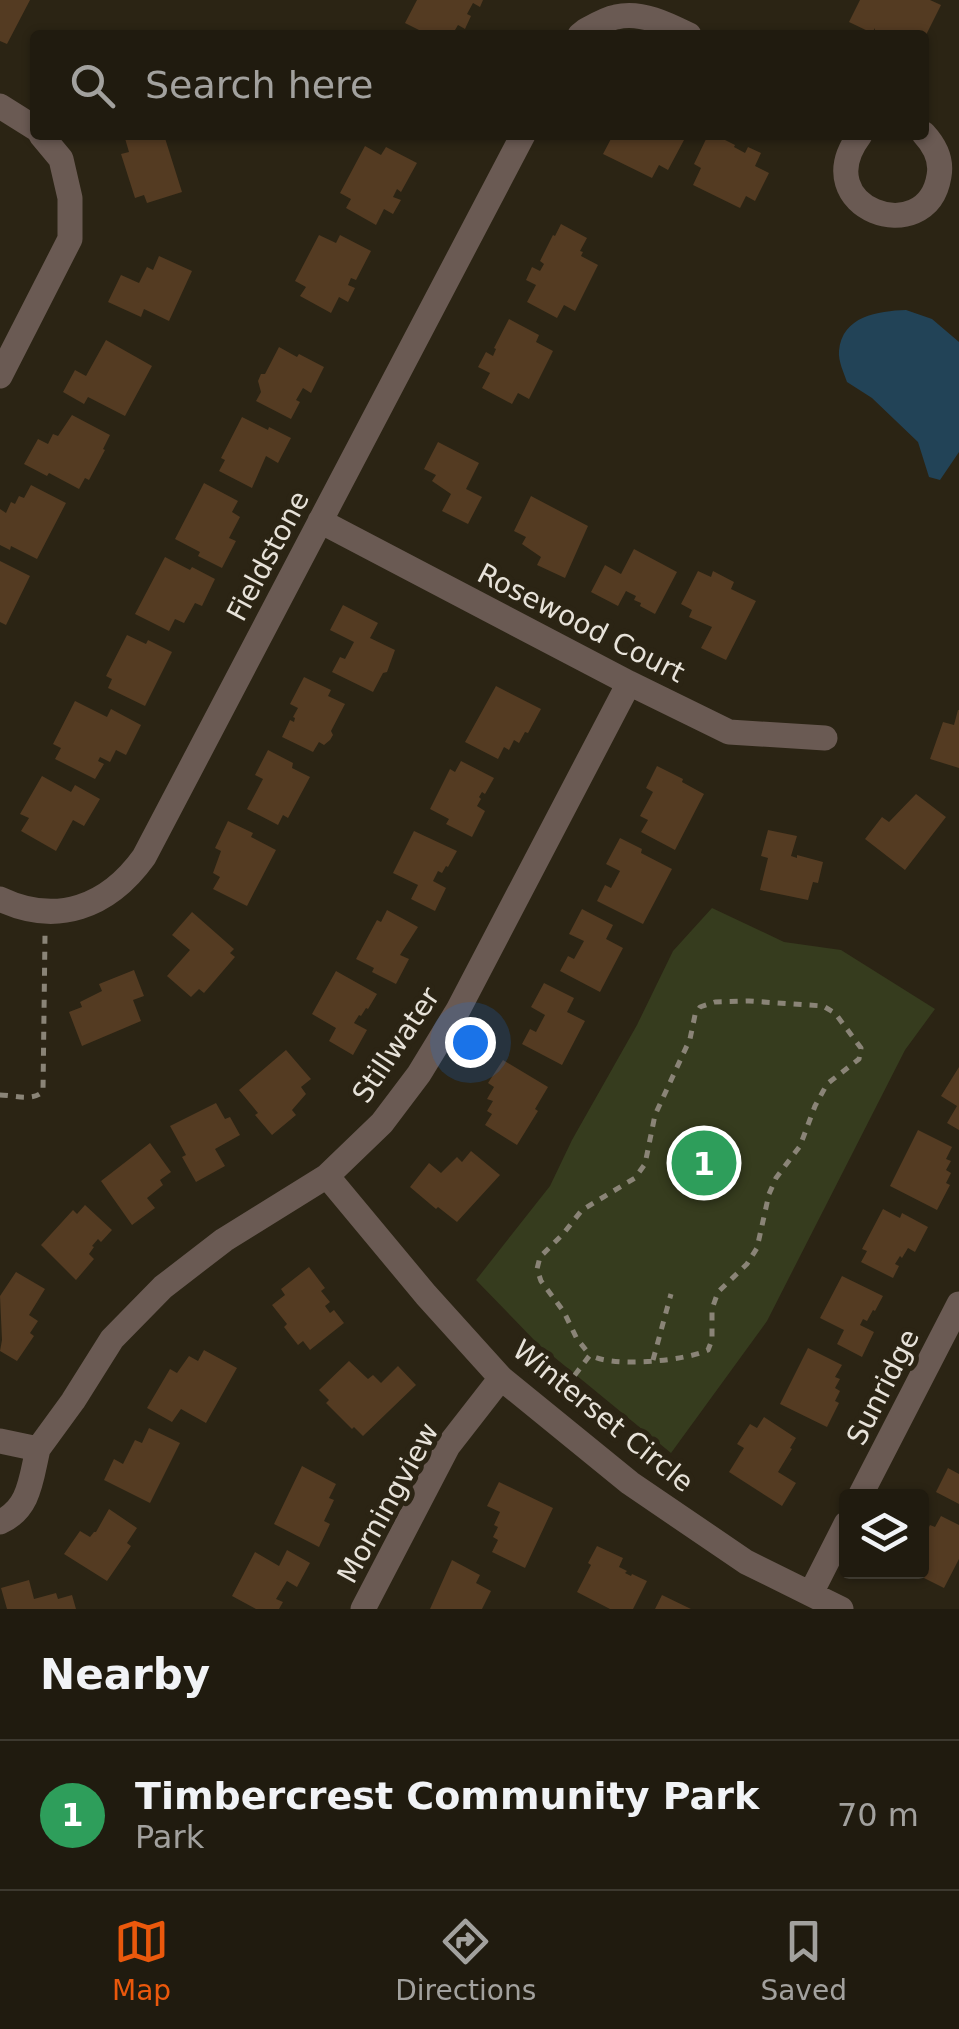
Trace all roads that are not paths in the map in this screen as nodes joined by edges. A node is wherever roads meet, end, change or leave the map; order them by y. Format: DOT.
graph roads {
  1 [pos="586,30"];
  2 [pos="679,30"];
  3 [pos="0,106"];
  4 [pos="30,125"];
  5 [pos="45,140"];
  6 [pos="519,140"];
  7 [pos="856,140"];
  8 [pos="929,140"];
  9 [pos="0,376"];
  10 [pos="320,521"];
  11 [pos="629,683"];
  12 [pos="825,738"];
  13 [pos="0,900"];
  14 [pos="327,1176"];
  15 [pos="959,1304"];
  16 [pos="502,1378"];
  17 [pos="0,1442"];
  18 [pos="38,1449"];
  19 [pos="864,1489"];
  20 [pos="0,1522"];
  21 [pos="839,1538"];
  22 [pos="811,1593"];
  23 [pos="364,1609"];
  24 [pos="841,1609"];
  1 -- 2 [label="street"];
  3 -- 4 [label="street"];
  5 -- 9 [label="street"];
  6 -- 10 [label="street, Fieldstone"];
  7 -- 8 [label="street"];
  10 -- 11 [label="street, Rosewood Court"];
  10 -- 13 [label="street, Fieldstone"];
  11 -- 12 [label="street, Rosewood Court"];
  11 -- 14 [label="street, Stillwater"];
  14 -- 16 [label="street, Winterset Circle"];
  14 -- 18 [label="street, Stillwater"];
  15 -- 19 [label="street, Sunridge"];
  16 -- 22 [label="street, Winterset Circle"];
  16 -- 23 [label="street, Morningview"];
  17 -- 18 [label="street"];
  18 -- 20 [label="street, Stillwater"];
  21 -- 22 [label="street"];
  22 -- 24 [label="street, Winterset Circle"];
}
